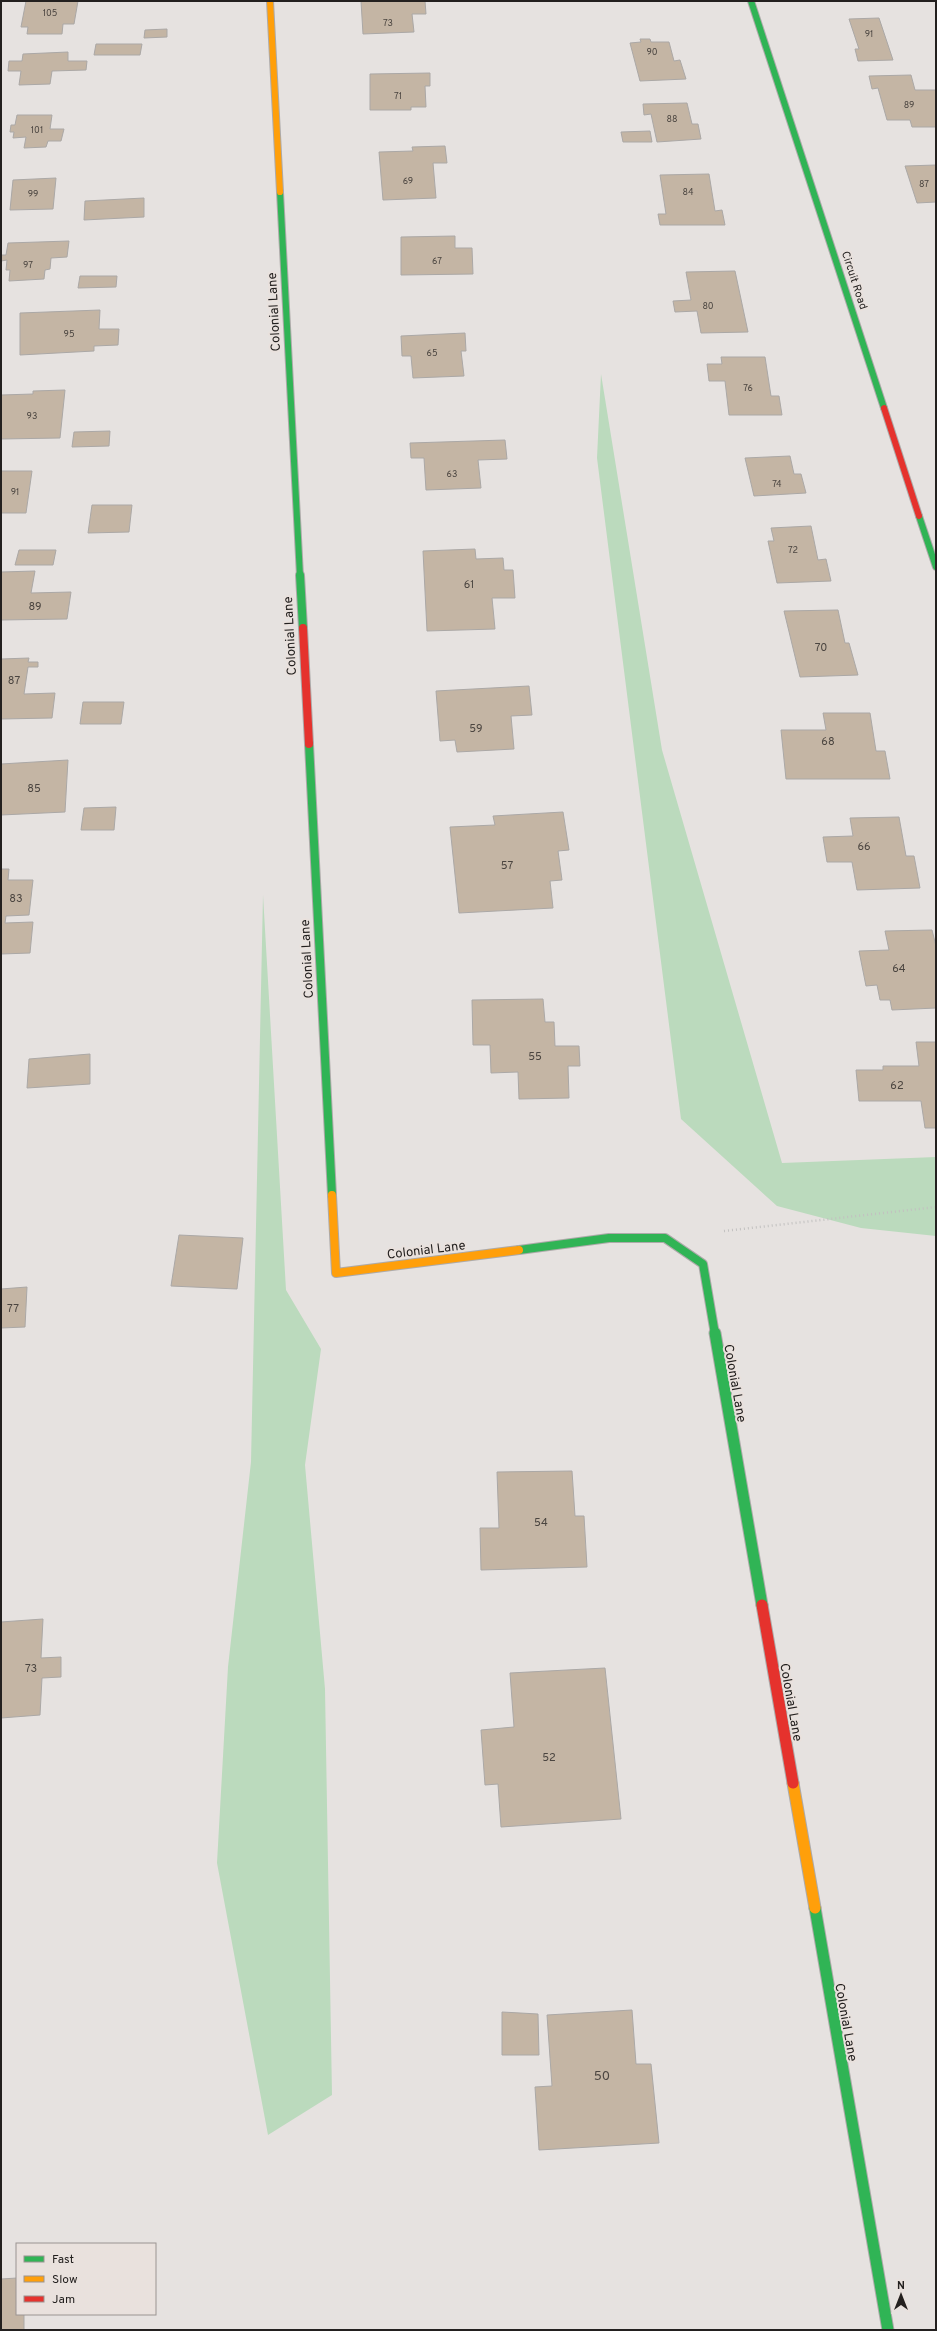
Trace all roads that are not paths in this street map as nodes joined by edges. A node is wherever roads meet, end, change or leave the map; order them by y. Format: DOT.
graph roads {
  1 [pos="270,1"];
  2 [pos="751,1"];
  3 [pos="936,567"];
  4 [pos="888,2330"];
  1 -- 4 [label="street, Colonial Lane"];
  2 -- 3 [label="street, Circuit Road"];
}
